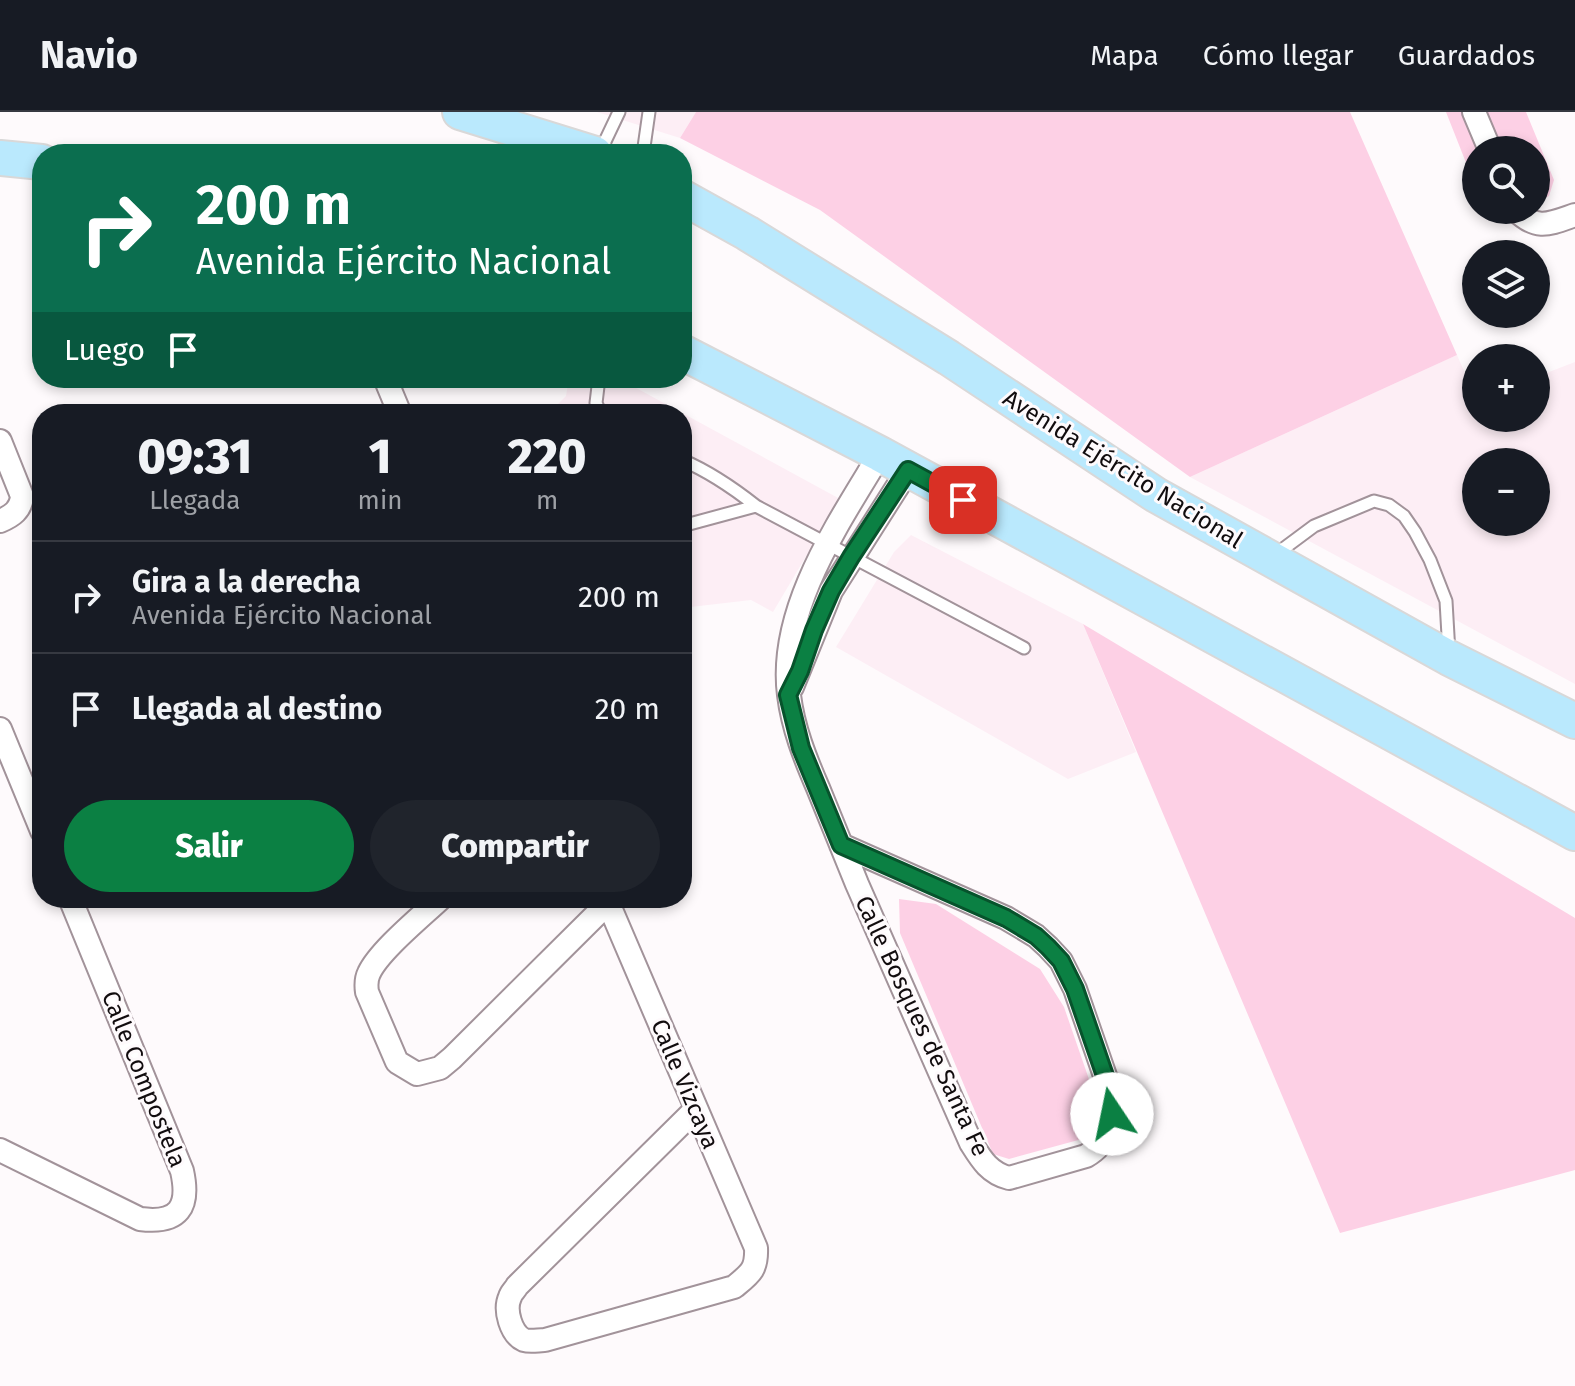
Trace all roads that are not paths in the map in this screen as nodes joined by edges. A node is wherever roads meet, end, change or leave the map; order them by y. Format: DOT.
graph roads {
  1 [pos="460,112"];
  2 [pos="619,112"];
  3 [pos="649,112"];
  4 [pos="1474,112"];
  5 [pos="1484,136"];
  6 [pos="564,144"];
  7 [pos="602,144"];
  8 [pos="644,144"];
  9 [pos="0,158"];
  10 [pos="32,161"];
  11 [pos="692,203"];
  12 [pos="1575,215"];
  13 [pos="1550,224"];
  14 [pos="692,357"];
  15 [pos="0,441"];
  16 [pos="894,462"];
  17 [pos="692,464"];
  18 [pos="756,506"];
  19 [pos="1,516"];
  20 [pos="692,523"];
  21 [pos="827,544"];
  22 [pos="851,557"];
  23 [pos="1269,559"];
  24 [pos="1024,648"];
  25 [pos="1449,658"];
  26 [pos="788,695"];
  27 [pos="1575,721"];
  28 [pos="0,729"];
  29 [pos="32,807"];
  30 [pos="1575,833"];
  31 [pos="841,845"];
  32 [pos="74,908"];
  33 [pos="431,908"];
  34 [pos="599,908"];
  35 [pos="610,908"];
  36 [pos="696,1109"];
  37 [pos="0,1150"];
  1 -- 6 [label="main road"];
  2 -- 7 [label="lane"];
  3 -- 8 [label="lane"];
  4 -- 5 [label="street"];
  9 -- 10 [label="main road"];
  11 -- 23 [label="main road, Avenida Ejército Nacional"];
  12 -- 13 [label="street"];
  14 -- 16 [label="main road"];
  15 -- 19 [label="street"];
  16 -- 21 [label="street, Calle Bosques de Santa Fe"];
  16 -- 22 [label="street"];
  16 -- 30 [label="main road"];
  17 -- 18 [label="lane"];
  18 -- 20 [label="lane"];
  18 -- 21 [label="lane"];
  21 -- 22 [label="lane"];
  21 -- 26 [label="street, Calle Bosques de Santa Fe"];
  22 -- 24 [label="lane"];
  22 -- 26 [label="street"];
  23 -- 25 [label="main road, Avenida Ejército Nacional"];
  23 -- 25 [label="lane"];
  25 -- 27 [label="main road, Avenida Ejército Nacional"];
  26 -- 31 [label="street, Calle Bosques de Santa Fe"];
  28 -- 29 [label="street"];
  31 -- 31 [label="street, Calle Bosques de Santa Fe"];
  32 -- 37 [label="street, Calle Compostela"];
  33 -- 34 [label="street"];
  35 -- 36 [label="street, Calle Vizcaya"];
  36 -- 36 [label="street, Calle Vizcaya"];
}
